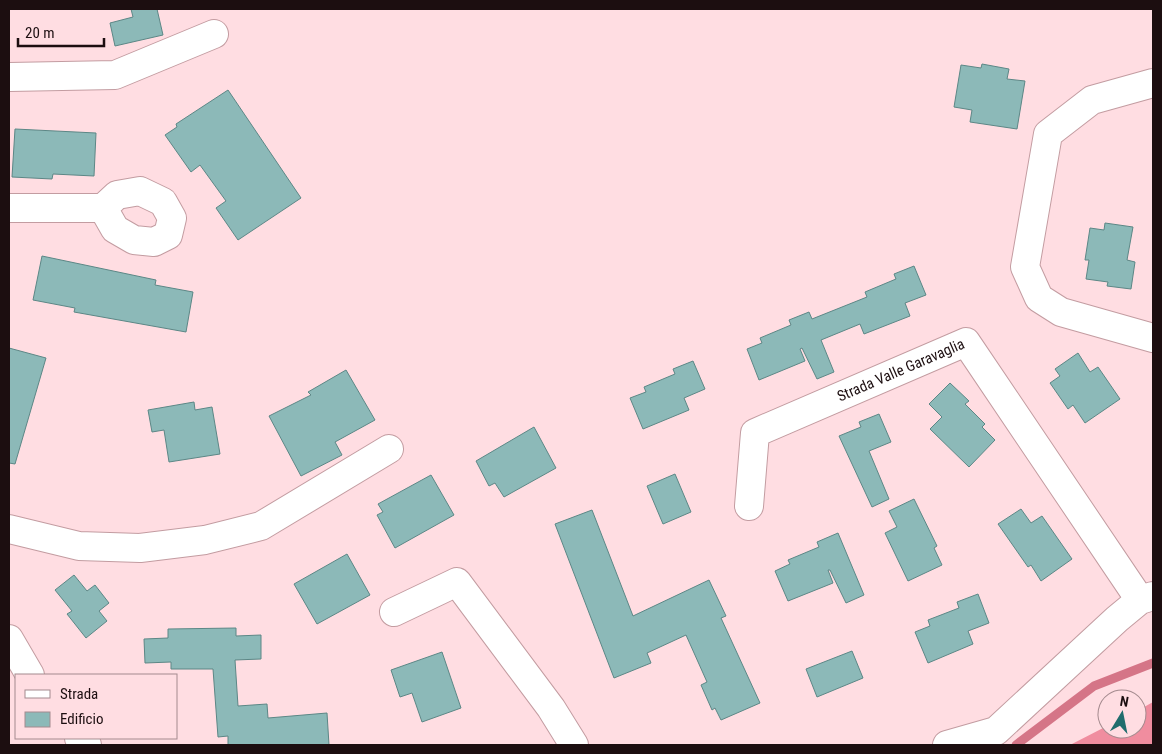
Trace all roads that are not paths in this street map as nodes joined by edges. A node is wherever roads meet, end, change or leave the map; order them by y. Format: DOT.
graph roads {
  1 [pos="214,34"];
  2 [pos="9,77"];
  3 [pos="1153,83"];
  4 [pos="9,208"];
  5 [pos="103,208"];
  6 [pos="1153,338"];
  7 [pos="389,449"];
  8 [pos="749,506"];
  9 [pos="9,529"];
  10 [pos="1146,598"];
  11 [pos="394,612"];
  12 [pos="9,639"];
  13 [pos="29,674"];
  14 [pos="574,745"];
  15 [pos="947,745"];
  1 -- 2 [label="street"];
  3 -- 6 [label="street"];
  4 -- 5 [label="street"];
  7 -- 9 [label="street"];
  8 -- 10 [label="street, Strada Valle Garavaglia"];
  10 -- 15 [label="street, Strada Valle Garavaglia"];
  11 -- 14 [label="street"];
  12 -- 13 [label="street"];
}
